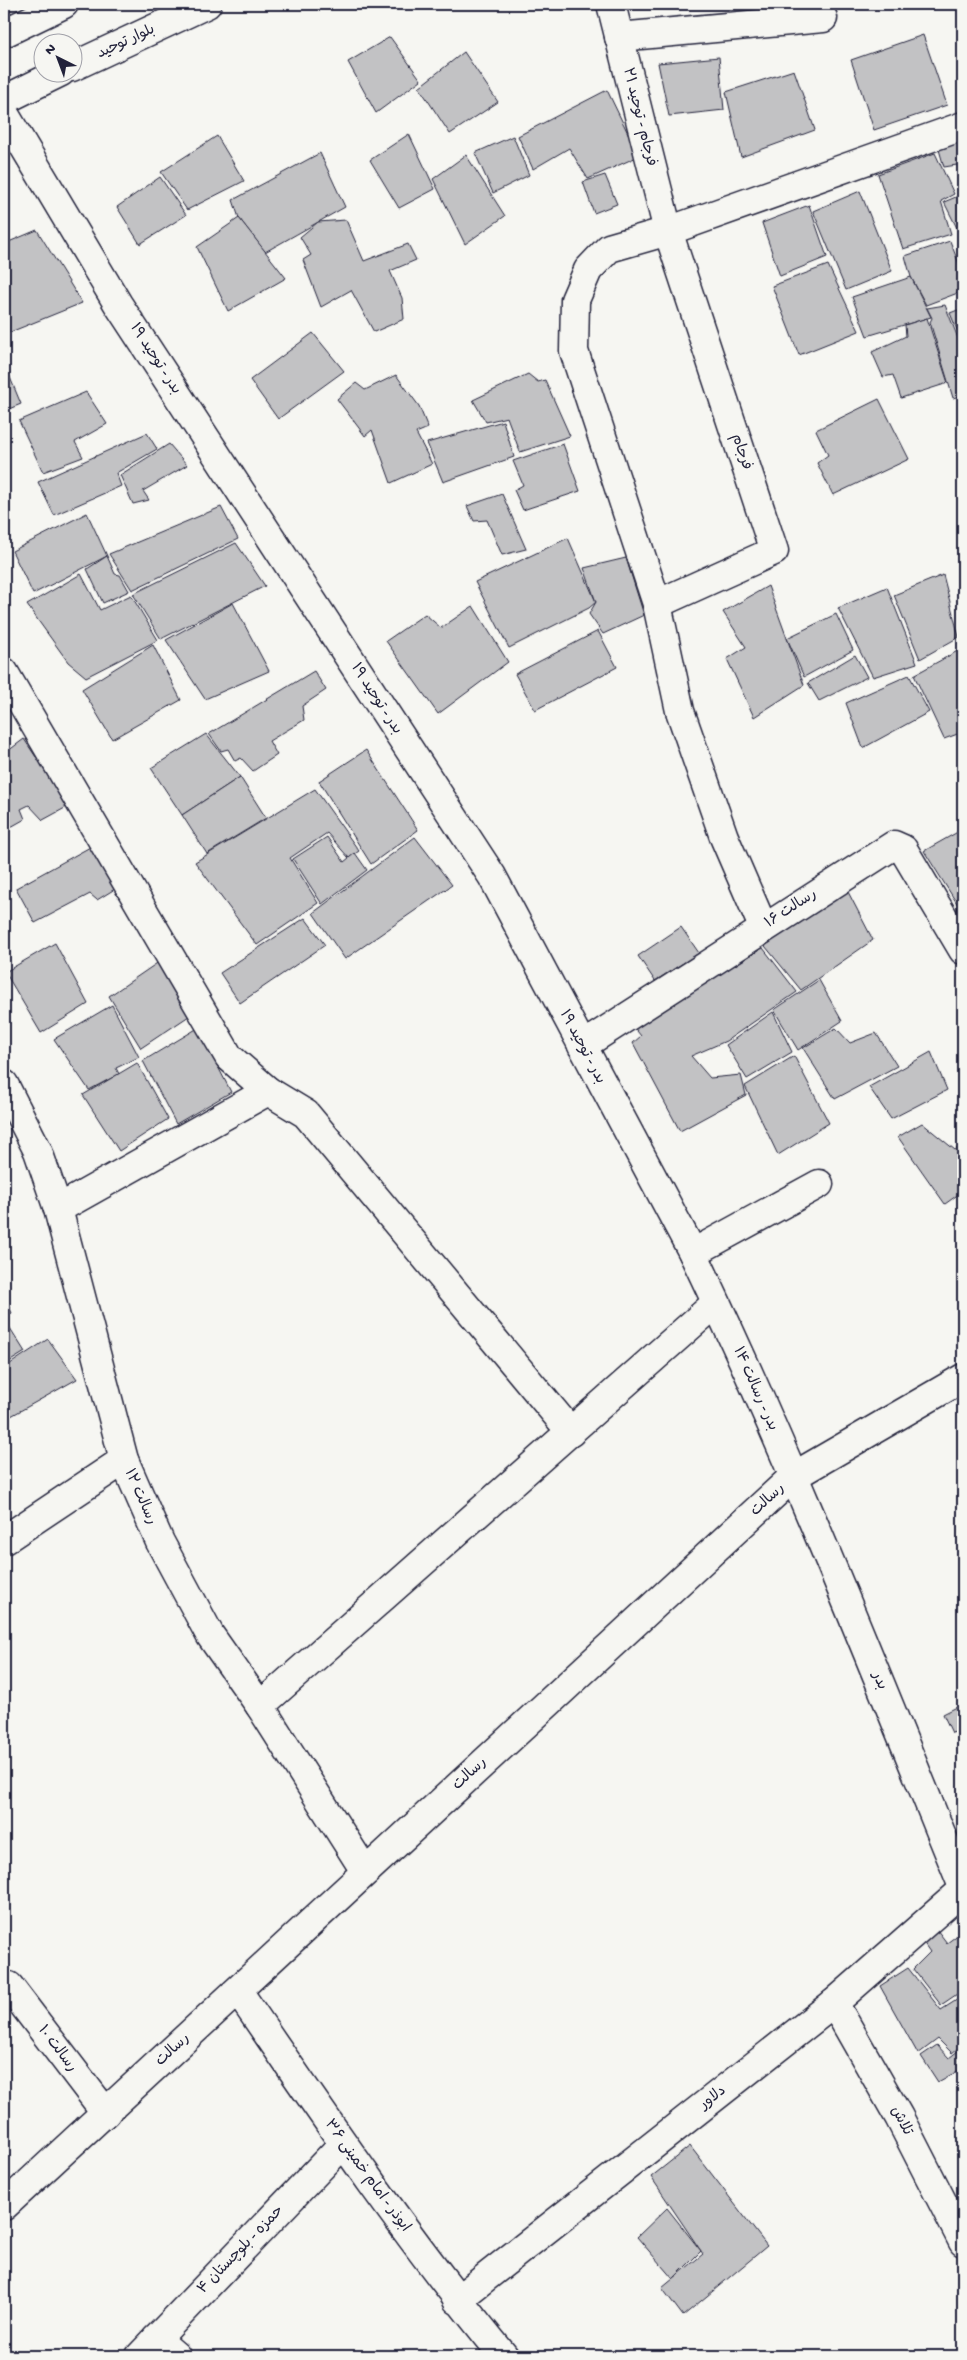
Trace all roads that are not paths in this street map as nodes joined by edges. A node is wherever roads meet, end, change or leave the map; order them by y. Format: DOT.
graph roads {
  1 [pos="64,4"];
  2 [pos="207,4"];
  3 [pos="611,4"];
  4 [pos="823,18"];
  5 [pos="4,32"];
  6 [pos="619,37"];
  7 [pos="82,62"];
  8 [pos="41,82"];
  9 [pos="4,100"];
  10 [pos="4,113"];
  11 [pos="963,126"];
  12 [pos="668,231"];
  13 [pos="657,604"];
  14 [pos="4,672"];
  15 [pos="763,927"];
  16 [pos="963,950"];
  17 [pos="582,1046"];
  18 [pos="4,1084"];
  19 [pos="268,1090"];
  20 [pos="819,1184"];
  21 [pos="58,1209"];
  22 [pos="693,1253"];
  23 [pos="716,1303"];
  24 [pos="963,1378"];
  25 [pos="571,1432"];
  26 [pos="124,1460"];
  27 [pos="794,1476"];
  28 [pos="4,1540"];
  29 [pos="260,1706"];
  30 [pos="365,1871"];
  31 [pos="963,1888"];
  32 [pos="9,1986"];
  33 [pos="238,1991"];
  34 [pos="834,2003"];
  35 [pos="106,2113"];
  36 [pos="342,2145"];
  37 [pos="4,2206"];
  38 [pos="963,2242"];
  39 [pos="457,2300"];
  40 [pos="157,2351"];
  41 [pos="504,2356"];
  1 -- 5 [label="street"];
  2 -- 7 [label="street, بلوار توحید"];
  3 -- 6 [label="street, فرجام - توحید ۲۱"];
  4 -- 6 [label="street"];
  6 -- 12 [label="street, فرجام - توحید ۲۱"];
  8 -- 9 [label="street"];
  10 -- 17 [label="street, بدر - توحید ۱۹"];
  11 -- 12 [label="street"];
  12 -- 13 [label="street"];
  12 -- 13 [label="street, فرجام"];
  13 -- 15 [label="street"];
  14 -- 19 [label="street"];
  15 -- 16 [label="street, رسالت ۱۶"];
  15 -- 17 [label="street, رسالت ۱۶"];
  17 -- 22 [label="street, بدر - توحید ۱۹"];
  18 -- 21 [label="street, رسالت ۱۲"];
  19 -- 21 [label="street"];
  19 -- 25 [label="street"];
  20 -- 22 [label="street"];
  21 -- 26 [label="street, رسالت ۱۲"];
  22 -- 23 [label="street, بدر - توحید ۱۹"];
  23 -- 25 [label="street"];
  23 -- 27 [label="street, بدر - رسالت ۱۴"];
  24 -- 27 [label="street, رسالت"];
  25 -- 29 [label="street"];
  26 -- 28 [label="street"];
  26 -- 29 [label="street, رسالت ۱۲"];
  27 -- 30 [label="street, رسالت"];
  27 -- 31 [label="street, بدر"];
  29 -- 30 [label="street, رسالت ۱۲"];
  30 -- 33 [label="street, رسالت"];
  31 -- 34 [label="street, دلاور"];
  32 -- 35 [label="street, رسالت ۱۰"];
  33 -- 35 [label="street, رسالت"];
  33 -- 36 [label="street, ابوذر - امام خمینی ۳۶"];
  34 -- 38 [label="street, تلاش"];
  34 -- 39 [label="street, دلاور"];
  35 -- 37 [label="street, رسالت"];
  36 -- 39 [label="street, ابوذر - امام خمینی ۳۶"];
  36 -- 40 [label="street, حمزه - بلوچستان ۴"];
  39 -- 41 [label="street, ابوذر - امام خمینی ۳۶"];
}
